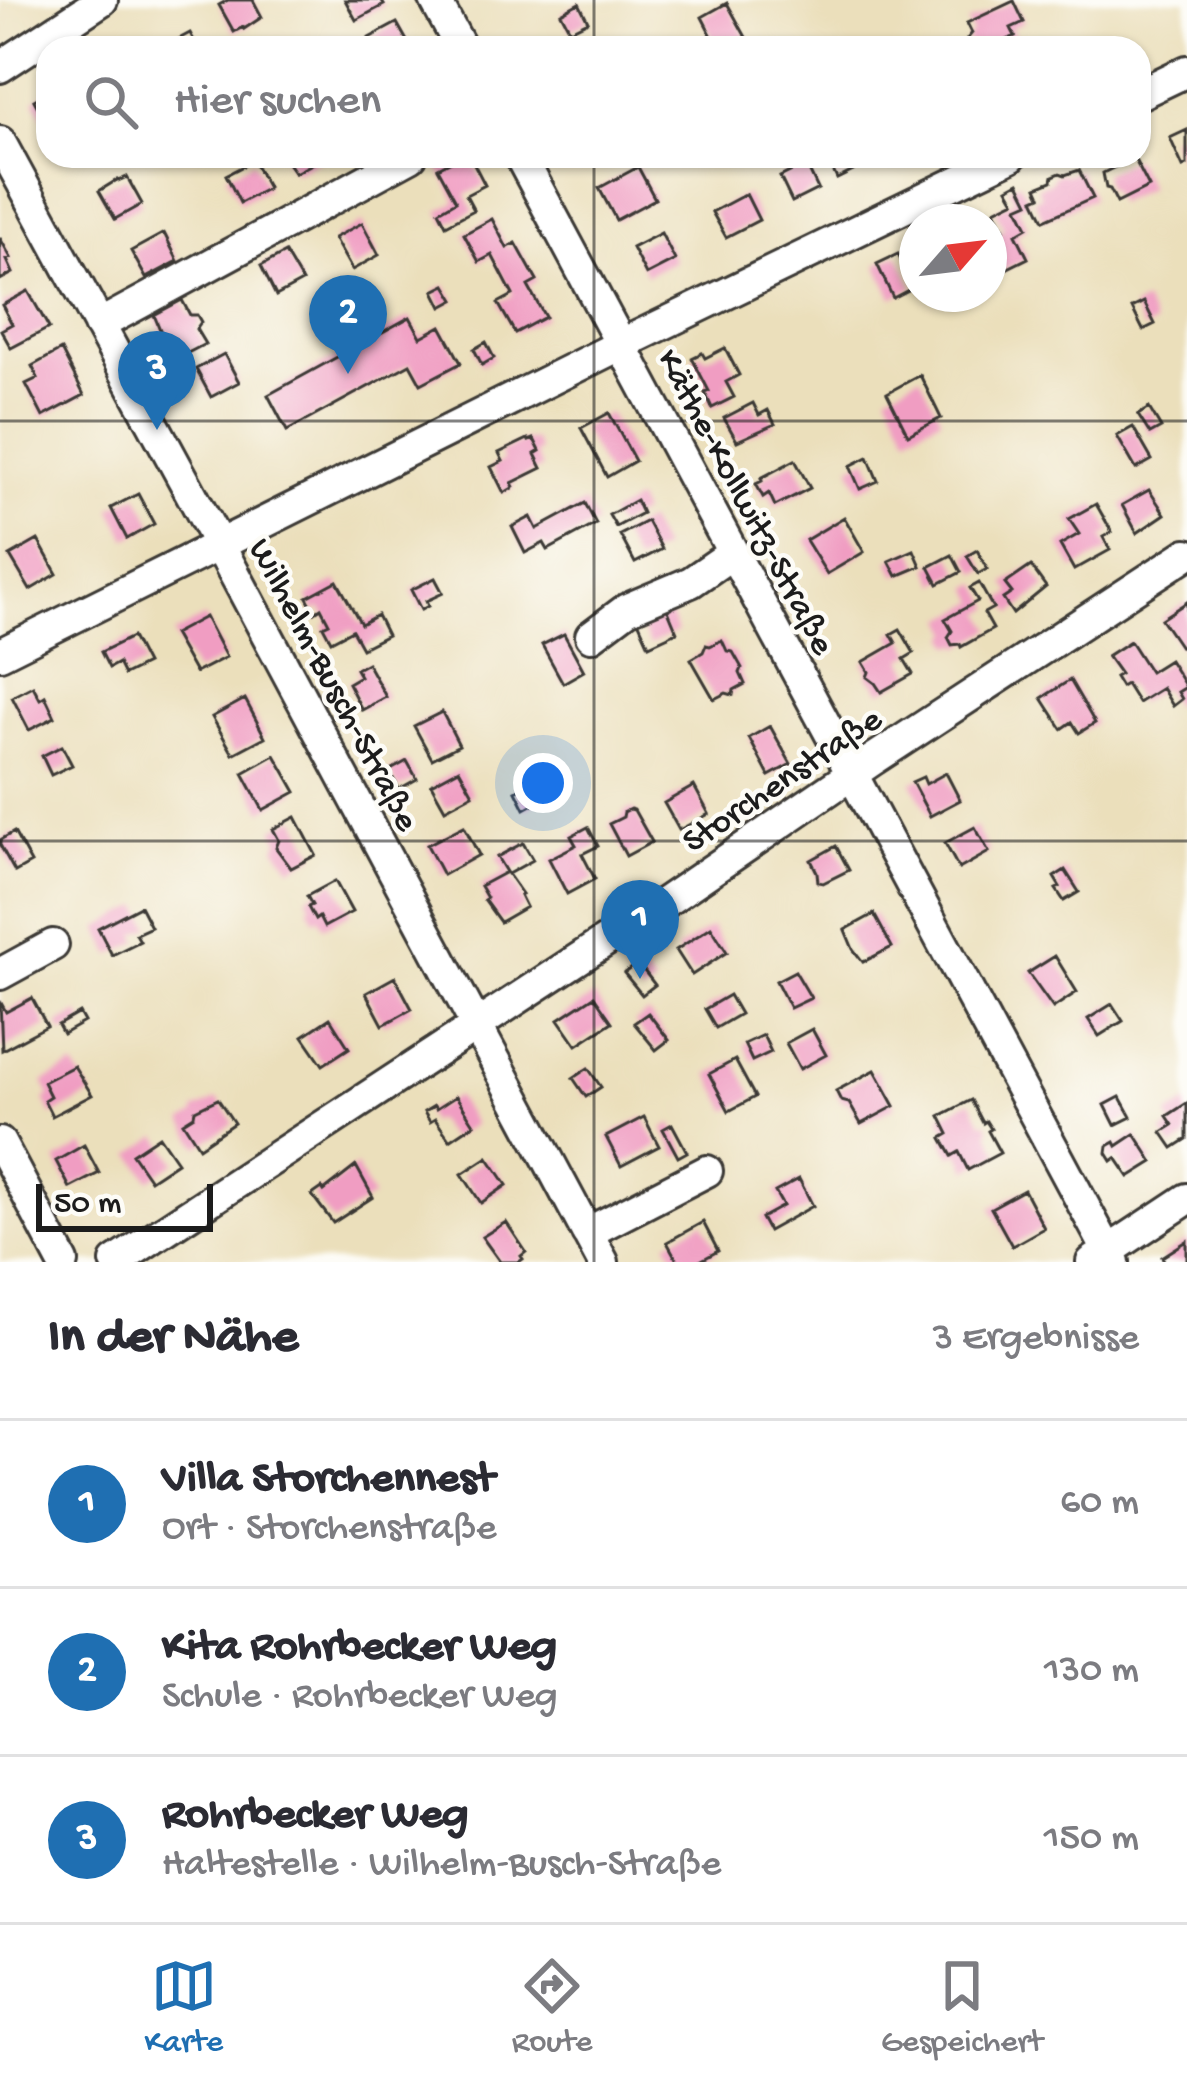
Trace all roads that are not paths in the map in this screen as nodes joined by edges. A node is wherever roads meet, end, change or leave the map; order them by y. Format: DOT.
graph roads {
  1 [pos="102,0"];
  2 [pos="435,0"];
  3 [pos="48,36"];
  4 [pos="454,36"];
  5 [pos="36,44"];
  6 [pos="0,68"];
  7 [pos="1187,71"];
  8 [pos="1151,88"];
  9 [pos="0,142"];
  10 [pos="389,168"];
  11 [pos="527,168"];
  12 [pos="986,168"];
  13 [pos="99,325"];
  14 [pos="622,344"];
  15 [pos="218,543"];
  16 [pos="734,553"];
  17 [pos="1187,554"];
  18 [pos="591,636"];
  19 [pos="0,654"];
  20 [pos="851,774"];
  21 [pos="53,945"];
  22 [pos="0,974"];
  23 [pos="475,1025"];
  24 [pos="0,1143"];
  25 [pos="707,1171"];
  26 [pos="1187,1199"];
  27 [pos="587,1233"];
  28 [pos="1105,1258"];
  29 [pos="63,1262"];
  30 [pos="116,1262"];
  31 [pos="603,1262"];
  1 -- 3 [label="street"];
  2 -- 4 [label="street"];
  5 -- 6 [label="street"];
  7 -- 8 [label="street"];
  9 -- 13 [label="street, Wilhelm-Busch-Straße"];
  10 -- 13 [label="street"];
  11 -- 14 [label="street, Käthe-Kollwitz-Straße"];
  12 -- 14 [label="street"];
  13 -- 15 [label="street, Wilhelm-Busch-Straße"];
  14 -- 15 [label="street"];
  14 -- 16 [label="street, Käthe-Kollwitz-Straße"];
  15 -- 19 [label="street"];
  15 -- 23 [label="street, Wilhelm-Busch-Straße"];
  16 -- 18 [label="street"];
  16 -- 20 [label="street, Käthe-Kollwitz-Straße"];
  17 -- 20 [label="street, Storchenstraße"];
  20 -- 23 [label="street, Storchenstraße"];
  20 -- 28 [label="street, Käthe-Kollwitz-Straße"];
  21 -- 22 [label="street"];
  23 -- 27 [label="street, Wilhelm-Busch-Straße"];
  23 -- 30 [label="street, Storchenstraße"];
  24 -- 29 [label="street"];
  25 -- 27 [label="street"];
  26 -- 28 [label="street"];
  27 -- 31 [label="street, Wilhelm-Busch-Straße"];
}
